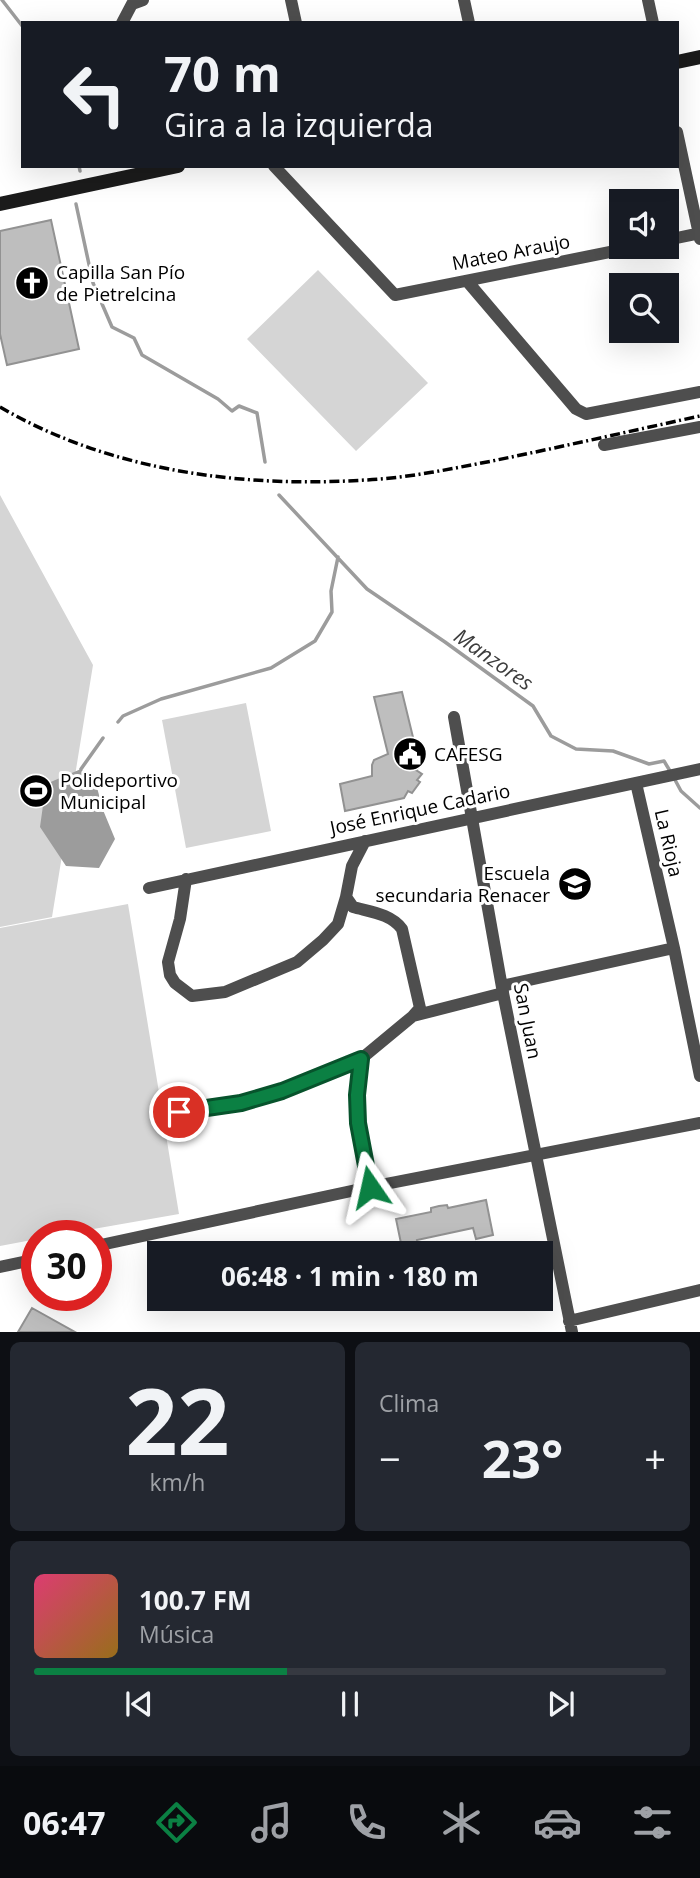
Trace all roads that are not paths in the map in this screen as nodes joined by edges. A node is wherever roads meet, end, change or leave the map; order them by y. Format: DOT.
graph roads {
  1 [pos="291,0"];
  2 [pos="464,0"];
  3 [pos="648,0"];
  4 [pos="138,2"];
  5 [pos="124,21"];
  6 [pos="296,21"];
  7 [pos="469,21"];
  8 [pos="653,21"];
  9 [pos="700,57"];
  10 [pos="679,62"];
  11 [pos="679,141"];
  12 [pos="276,168"];
  13 [pos="153,169"];
  14 [pos="0,204"];
  15 [pos="700,235"];
  16 [pos="679,238"];
  17 [pos="609,252"];
  18 [pos="467,281"];
  19 [pos="700,391"];
  20 [pos="700,427"];
  21 [pos="604,445"];
  22 [pos="454,717"];
  23 [pos="700,769"];
  24 [pos="636,783"];
  25 [pos="471,818"];
  26 [pos="365,841"];
  27 [pos="186,879"];
  28 [pos="149,888"];
  29 [pos="346,897"];
  30 [pos="674,948"];
  31 [pos="502,990"];
  32 [pos="413,1016"];
  33 [pos="361,1059"];
  34 [pos="700,1076"];
  35 [pos="179,1112"];
  36 [pos="700,1123"];
  37 [pos="535,1155"];
  38 [pos="370,1187"];
  39 [pos="112,1243"];
  40 [pos="21,1262"];
  41 [pos="0,1267"];
  42 [pos="700,1290"];
  43 [pos="570,1326"];
  1 -- 6 [label="street"];
  2 -- 7 [label="street"];
  3 -- 8 [label="street"];
  4 -- 5 [label="street"];
  9 -- 10 [label="main road"];
  11 -- 15 [label="street"];
  12 -- 18 [label="street, Mateo Araujo"];
  13 -- 14 [label="main road"];
  15 -- 16 [label="street"];
  17 -- 18 [label="street, Mateo Araujo"];
  18 -- 19 [label="street"];
  20 -- 21 [label="street"];
  22 -- 25 [label="street, San Juan"];
  23 -- 24 [label="street, José Enrique Cadario"];
  24 -- 25 [label="street, José Enrique Cadario"];
  24 -- 30 [label="street, La Rioja"];
  25 -- 26 [label="street, José Enrique Cadario"];
  25 -- 31 [label="street, San Juan"];
  26 -- 27 [label="street, José Enrique Cadario"];
  26 -- 29 [label="street"];
  27 -- 28 [label="street, José Enrique Cadario"];
  27 -- 29 [label="street"];
  29 -- 32 [label="street"];
  30 -- 31 [label="street"];
  30 -- 34 [label="street, La Rioja"];
  31 -- 32 [label="street"];
  31 -- 37 [label="street, San Juan"];
  32 -- 33 [label="street"];
  33 -- 35 [label="street"];
  33 -- 38 [label="street"];
  36 -- 37 [label="street"];
  37 -- 38 [label="street"];
  37 -- 43 [label="street, San Juan"];
  38 -- 39 [label="street"];
  40 -- 41 [label="street"];
  42 -- 43 [label="street"];
}
